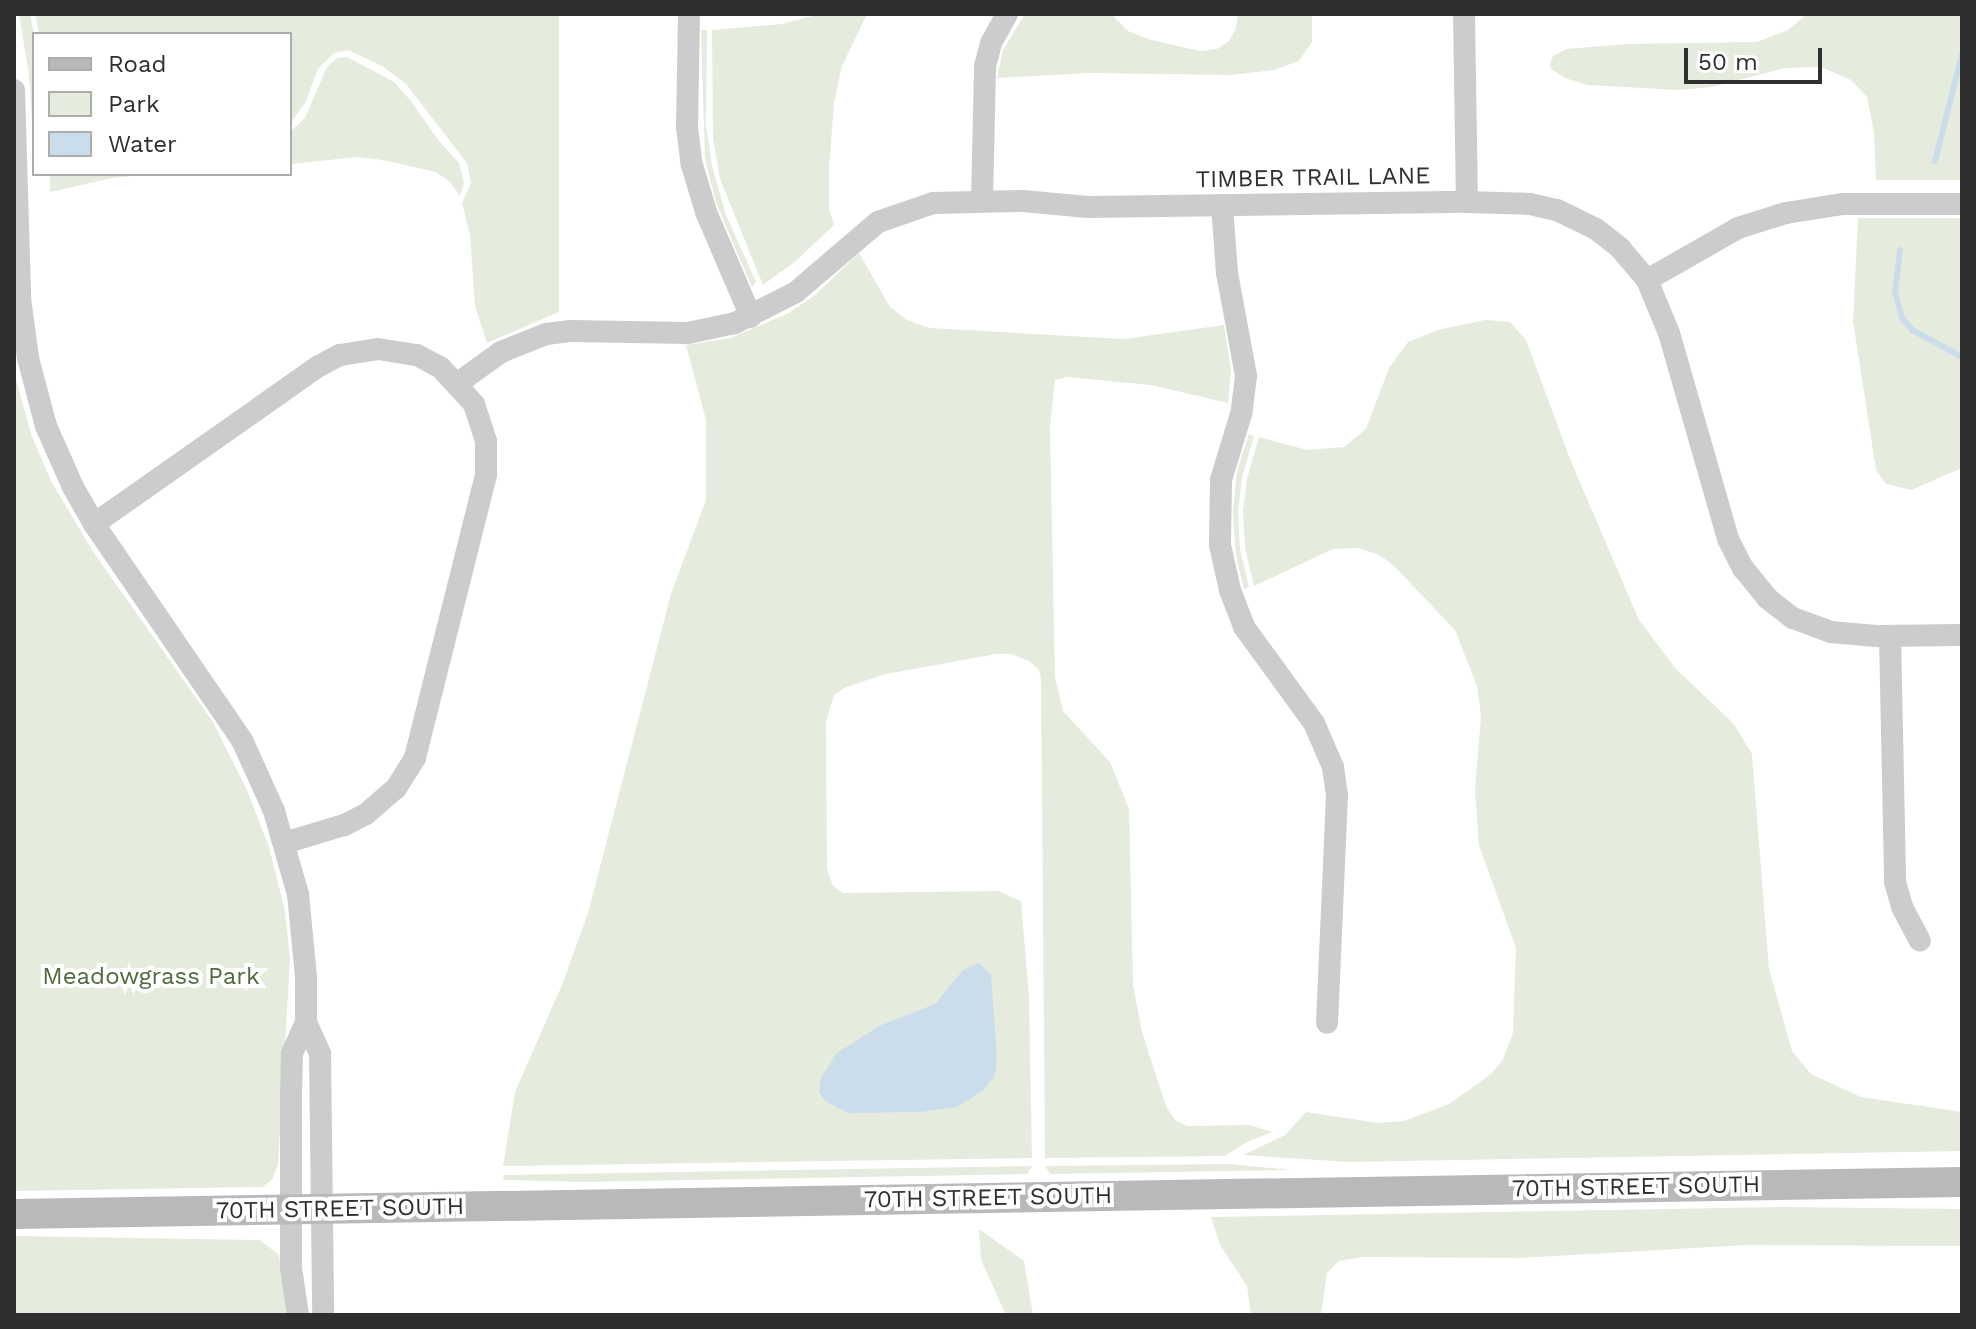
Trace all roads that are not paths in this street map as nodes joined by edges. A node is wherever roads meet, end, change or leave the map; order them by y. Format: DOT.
graph roads {
  1 [pos="689,14"];
  2 [pos="1007,14"];
  3 [pos="1464,14"];
  4 [pos="14,90"];
  5 [pos="982,201"];
  6 [pos="1467,202"];
  7 [pos="1962,204"];
  8 [pos="1222,205"];
  9 [pos="1647,280"];
  10 [pos="751,317"];
  11 [pos="458,383"];
  12 [pos="94,524"];
  13 [pos="1962,635"];
  14 [pos="1890,636"];
  15 [pos="284,843"];
  16 [pos="1920,941"];
  17 [pos="306,1022"];
  18 [pos="1327,1023"];
  19 [pos="1962,1182"];
  20 [pos="321,1209"];
  21 [pos="291,1210"];
  22 [pos="14,1214"];
  23 [pos="298,1315"];
  24 [pos="323,1315"];
  1 -- 10 [label="street"];
  2 -- 5 [label="street"];
  3 -- 6 [label="street"];
  4 -- 12 [label="street"];
  5 -- 8 [label="street, TIMBER TRAIL LANE"];
  5 -- 10 [label="street, TIMBER TRAIL LANE"];
  6 -- 8 [label="street, TIMBER TRAIL LANE"];
  6 -- 9 [label="street, TIMBER TRAIL LANE"];
  7 -- 9 [label="street"];
  8 -- 18 [label="street"];
  9 -- 14 [label="street, TIMBER TRAIL LANE"];
  10 -- 11 [label="street, TIMBER TRAIL LANE"];
  11 -- 12 [label="street"];
  11 -- 15 [label="street"];
  12 -- 15 [label="street"];
  13 -- 14 [label="street, TIMBER TRAIL LANE"];
  14 -- 16 [label="street"];
  15 -- 17 [label="street"];
  17 -- 20 [label="street"];
  17 -- 21 [label="street"];
  19 -- 20 [label="main road, 70TH STREET SOUTH"];
  20 -- 21 [label="main road, 70TH STREET SOUTH"];
  20 -- 24 [label="street"];
  21 -- 22 [label="main road, 70TH STREET SOUTH"];
  21 -- 23 [label="street"];
}
